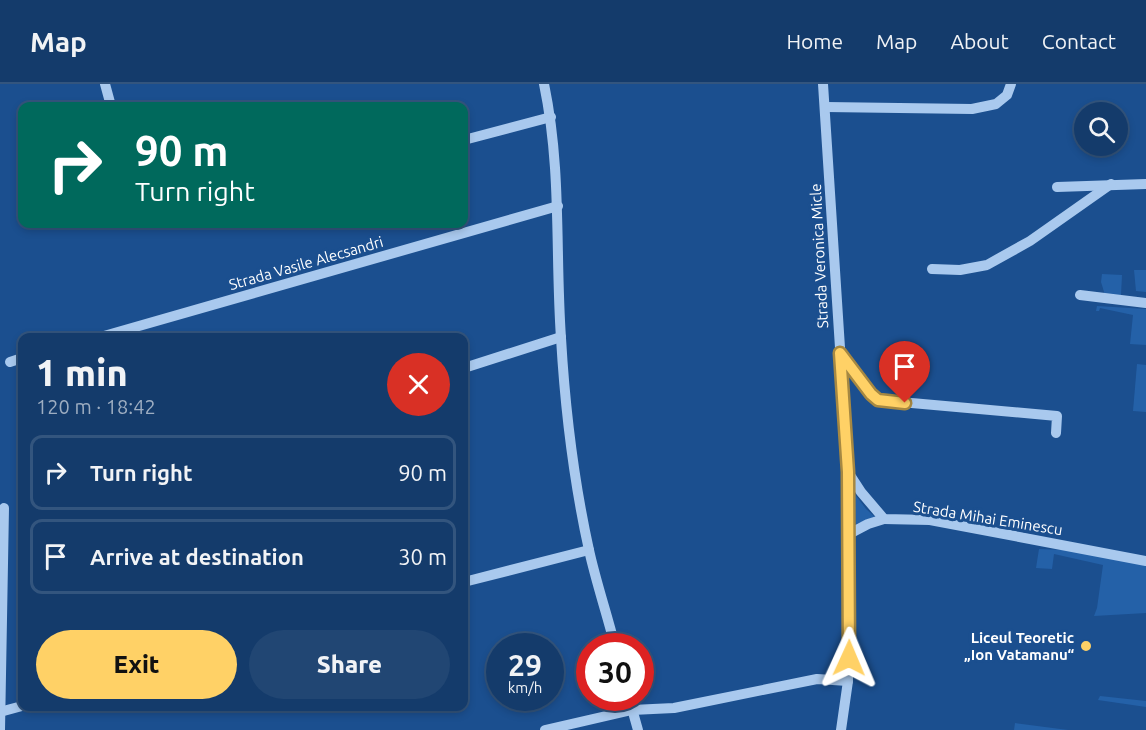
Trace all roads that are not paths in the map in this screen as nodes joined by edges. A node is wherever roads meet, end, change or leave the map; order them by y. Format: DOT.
graph roads {
  1 [pos="105,84"];
  2 [pos="544,84"];
  3 [pos="824,84"];
  4 [pos="1011,84"];
  5 [pos="110,102"];
  6 [pos="826,107"];
  7 [pos="551,117"];
  8 [pos="468,139"];
  9 [pos="1111,184"];
  10 [pos="1146,184"];
  11 [pos="1057,187"];
  12 [pos="558,206"];
  13 [pos="932,269"];
  14 [pos="1080,295"];
  15 [pos="1146,303"];
  16 [pos="114,333"];
  17 [pos="561,337"];
  18 [pos="840,353"];
  19 [pos="18,359"];
  20 [pos="10,362"];
  21 [pos="468,367"];
  22 [pos="1056,433"];
  23 [pos="848,472"];
  24 [pos="4,508"];
  25 [pos="884,519"];
  26 [pos="849,534"];
  27 [pos="589,550"];
  28 [pos="1146,561"];
  29 [pos="468,581"];
  30 [pos="611,633"];
  31 [pos="848,681"];
  32 [pos="18,707"];
  33 [pos="654,709"];
  34 [pos="629,711"];
  35 [pos="633,711"];
  36 [pos="1,712"];
  37 [pos="0,730"];
  38 [pos="545,730"];
  39 [pos="638,730"];
  40 [pos="841,730"];
  1 -- 5 [label="street"];
  2 -- 7 [label="street"];
  3 -- 6 [label="street, Strada Veronica Micle"];
  4 -- 6 [label="street"];
  6 -- 18 [label="street, Strada Veronica Micle"];
  7 -- 8 [label="street"];
  7 -- 12 [label="street"];
  9 -- 10 [label="street"];
  9 -- 11 [label="street"];
  9 -- 13 [label="street"];
  12 -- 16 [label="street, Strada Vasile Alecsandri"];
  12 -- 17 [label="street"];
  14 -- 15 [label="street"];
  17 -- 21 [label="street"];
  17 -- 27 [label="street"];
  18 -- 22 [label="street"];
  18 -- 23 [label="street, Strada Veronica Micle"];
  19 -- 20 [label="street"];
  23 -- 25 [label="street"];
  23 -- 26 [label="street, Strada Veronica Micle"];
  24 -- 36 [label="street"];
  25 -- 26 [label="street"];
  25 -- 28 [label="street, Strada Mihai Eminescu"];
  26 -- 31 [label="street, Strada Veronica Micle"];
  27 -- 29 [label="street"];
  27 -- 30 [label="street"];
  31 -- 33 [label="street"];
  31 -- 40 [label="street, Strada Veronica Micle"];
  32 -- 36 [label="street"];
  34 -- 38 [label="street"];
  35 -- 39 [label="street"];
  36 -- 37 [label="street"];
}
